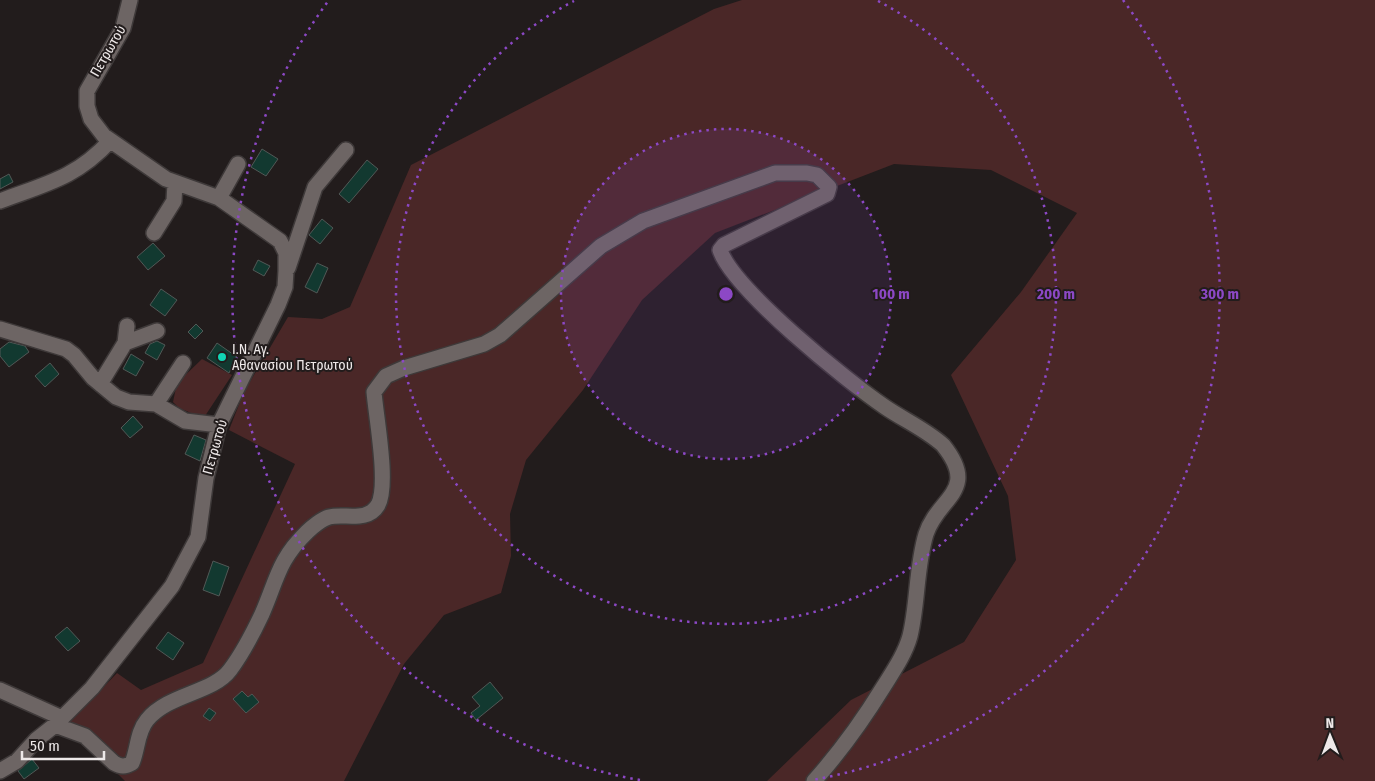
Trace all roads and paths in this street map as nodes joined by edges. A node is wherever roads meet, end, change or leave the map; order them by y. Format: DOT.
graph roads {
  1 [pos="130,0"];
  2 [pos="110,141"];
  3 [pos="346,150"];
  4 [pos="238,164"];
  5 [pos="175,183"];
  6 [pos="219,198"];
  7 [pos="0,200"];
  8 [pos="154,233"];
  9 [pos="286,274"];
  10 [pos="127,326"];
  11 [pos="0,329"];
  12 [pos="157,331"];
  13 [pos="125,343"];
  14 [pos="183,363"];
  15 [pos="100,384"];
  16 [pos="156,404"];
  17 [pos="219,425"];
  18 [pos="0,690"];
  19 [pos="59,721"];
  20 [pos="0,772"];
  21 [pos="814,781"];
  1 -- 2 [label="street, Πετρωτού"];
  2 -- 5 [label="street, Πετρωτού"];
  2 -- 7 [label="street"];
  3 -- 9 [label="street"];
  4 -- 6 [label="street"];
  5 -- 6 [label="street, Πετρωτού"];
  5 -- 8 [label="street"];
  6 -- 9 [label="street, Πετρωτού"];
  9 -- 17 [label="street, Πετρωτού"];
  10 -- 13 [label="street"];
  11 -- 15 [label="street"];
  12 -- 13 [label="street"];
  13 -- 15 [label="street"];
  14 -- 16 [label="street"];
  15 -- 16 [label="street"];
  16 -- 17 [label="street"];
  17 -- 19 [label="street, Πετρωτού"];
  18 -- 19 [label="street"];
  19 -- 20 [label="street, Πετρωτού"];
  19 -- 21 [label="street"];
}
